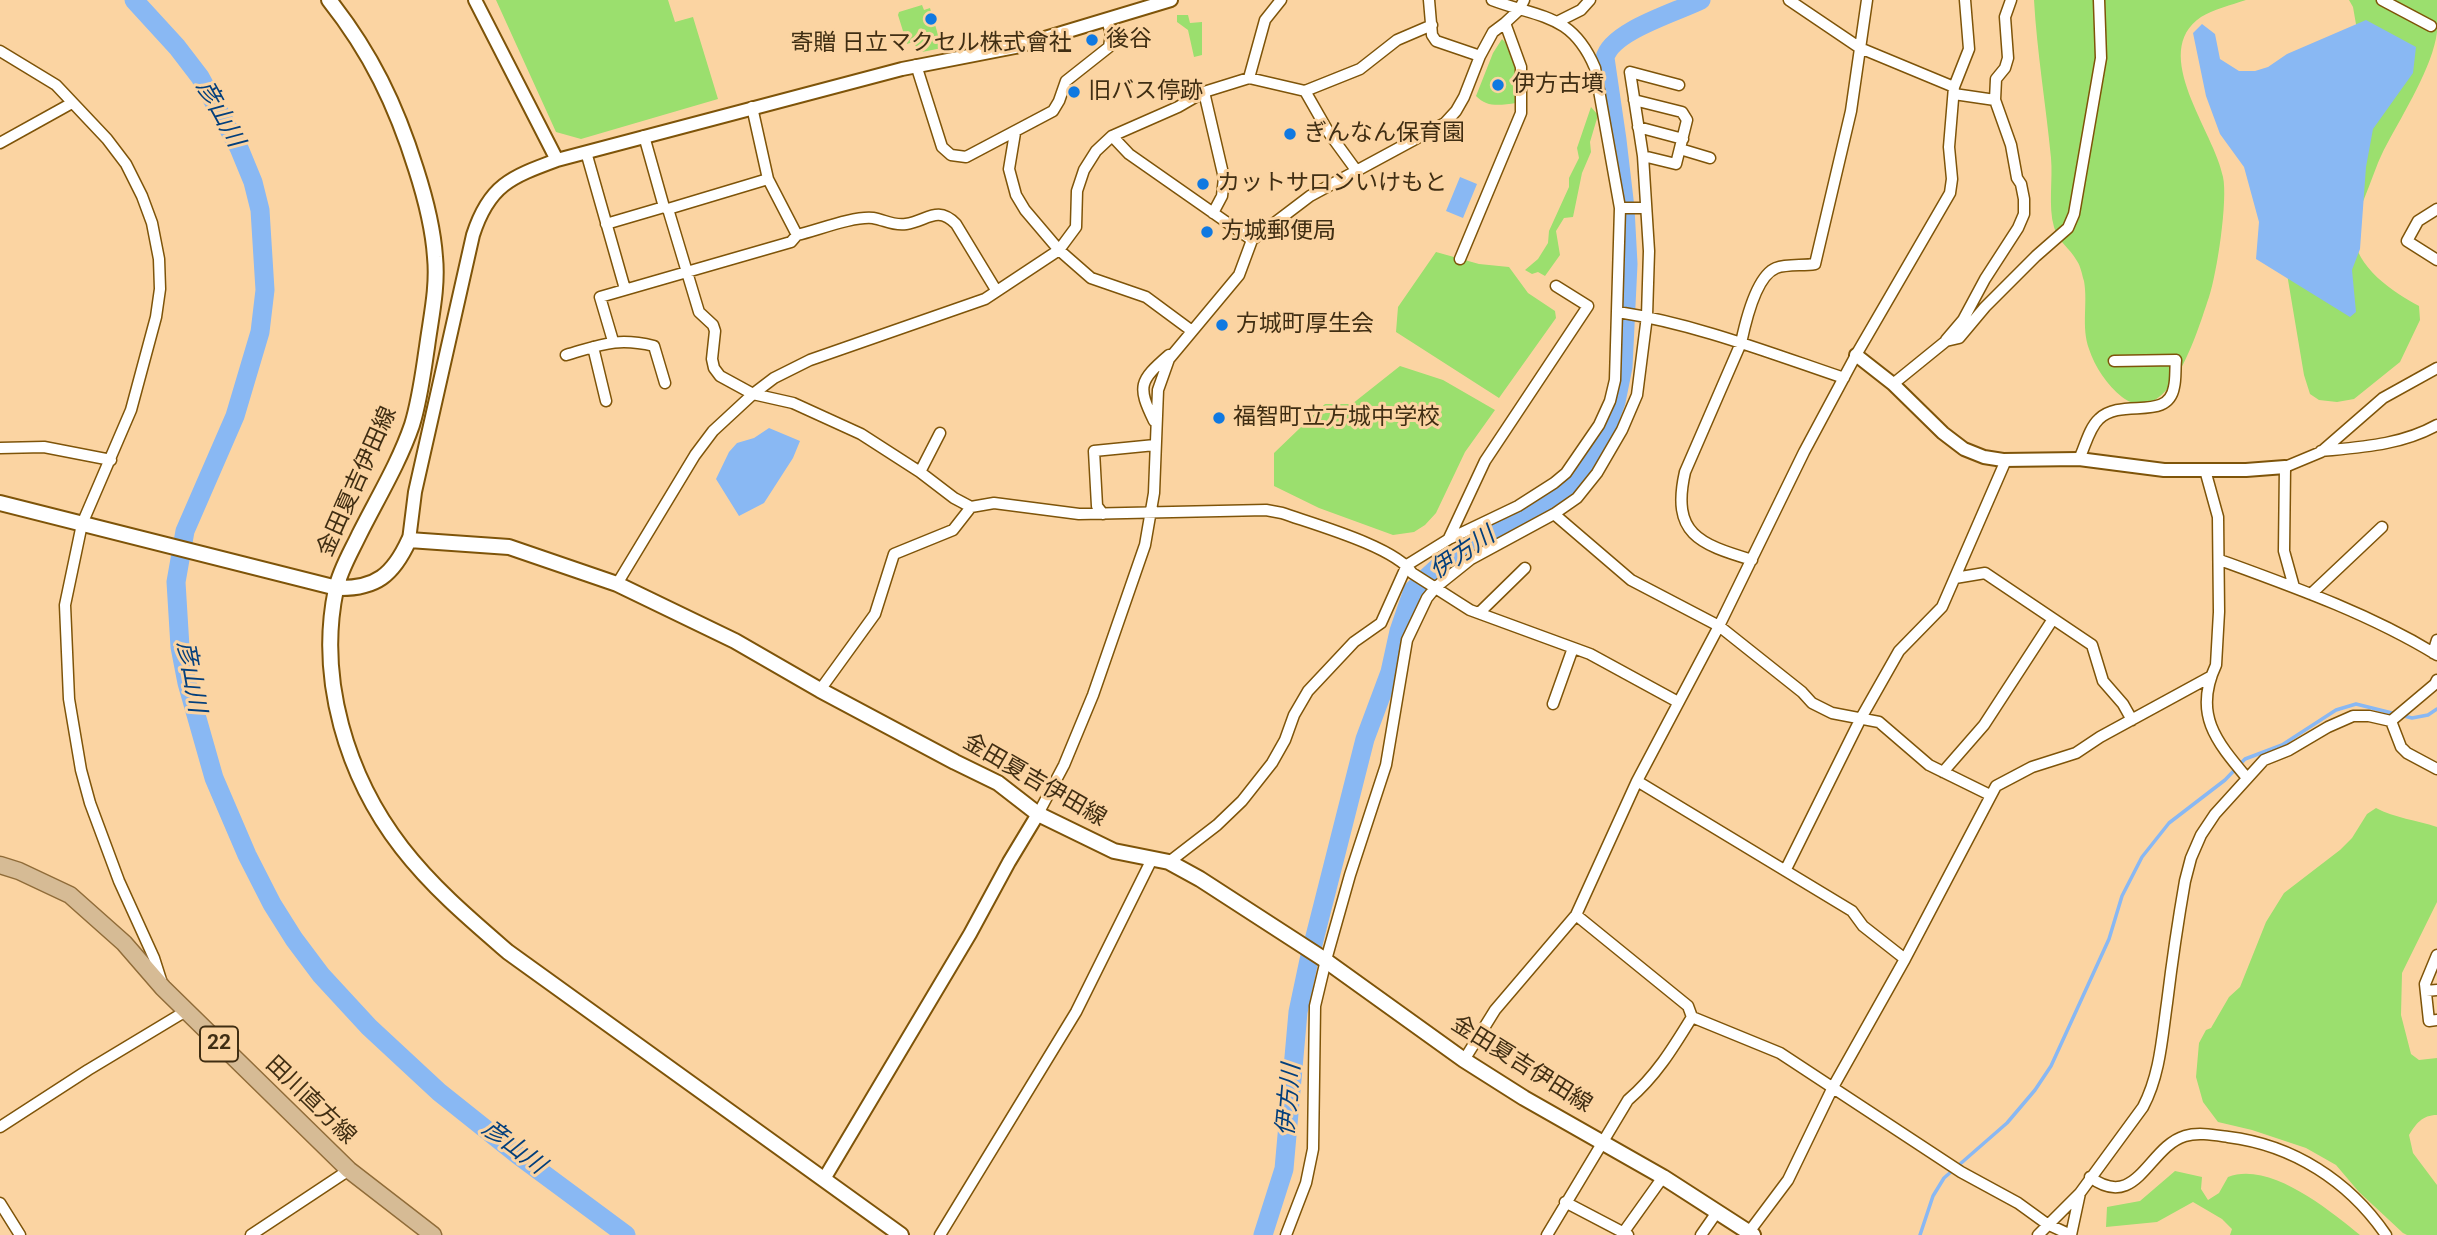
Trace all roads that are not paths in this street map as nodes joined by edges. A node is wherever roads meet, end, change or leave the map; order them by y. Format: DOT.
graph roads {
  1 [pos="329,0"];
  2 [pos="475,0"];
  3 [pos="1281,0"];
  4 [pos="1429,0"];
  5 [pos="1492,0"];
  6 [pos="1524,0"];
  7 [pos="1590,0"];
  8 [pos="1789,0"];
  9 [pos="1867,0"];
  10 [pos="1965,0"];
  11 [pos="2011,0"];
  12 [pos="2099,0"];
  13 [pos="2382,0"];
  14 [pos="1165,1"];
  15 [pos="1519,10"];
  16 [pos="1107,20"];
  17 [pos="1559,21"];
  18 [pos="1505,23"];
  19 [pos="1432,25"];
  20 [pos="2431,26"];
  21 [pos="1860,48"];
  22 [pos="0,51"];
  23 [pos="1480,55"];
  24 [pos="916,65"];
  25 [pos="1249,78"];
  26 [pos="1679,85"];
  27 [pos="1305,91"];
  28 [pos="1954,91"];
  29 [pos="1204,92"];
  30 [pos="1633,100"];
  31 [pos="1995,100"];
  32 [pos="72,103"];
  33 [pos="752,107"];
  34 [pos="1637,127"];
  35 [pos="1015,133"];
  36 [pos="644,136"];
  37 [pos="1112,136"];
  38 [pos="0,142"];
  39 [pos="1682,144"];
  40 [pos="586,152"];
  41 [pos="1643,156"];
  42 [pos="1710,158"];
  43 [pos="557,160"];
  44 [pos="1356,170"];
  45 [pos="768,179"];
  46 [pos="666,208"];
  47 [pos="1621,208"];
  48 [pos="1642,208"];
  49 [pos="2437,209"];
  50 [pos="1213,213"];
  51 [pos="606,224"];
  52 [pos="797,235"];
  53 [pos="1252,240"];
  54 [pos="1059,250"];
  55 [pos="1460,259"];
  56 [pos="2437,260"];
  57 [pos="687,271"];
  58 [pos="1556,286"];
  59 [pos="625,289"];
  60 [pos="996,290"];
  61 [pos="1620,312"];
  62 [pos="1645,315"];
  63 [pos="1192,331"];
  64 [pos="613,341"];
  65 [pos="1945,341"];
  66 [pos="1741,343"];
  67 [pos="593,347"];
  68 [pos="1175,351"];
  69 [pos="566,355"];
  70 [pos="1856,355"];
  71 [pos="2114,361"];
  72 [pos="2437,368"];
  73 [pos="1844,378"];
  74 [pos="665,383"];
  75 [pos="1893,384"];
  76 [pos="753,394"];
  77 [pos="606,401"];
  78 [pos="1156,425"];
  79 [pos="2437,425"];
  80 [pos="940,432"];
  81 [pos="1155,445"];
  82 [pos="0,448"];
  83 [pos="2321,452"];
  84 [pos="2079,459"];
  85 [pos="111,460"];
  86 [pos="2007,460"];
  87 [pos="2286,467"];
  88 [pos="2205,470"];
  89 [pos="920,472"];
  90 [pos="0,503"];
  91 [pos="971,508"];
  92 [pos="1103,513"];
  93 [pos="1152,513"];
  94 [pos="1554,513"];
  95 [pos="87,526"];
  96 [pos="2382,527"];
  97 [pos="1449,538"];
  98 [pos="409,540"];
  99 [pos="1752,560"];
  100 [pos="2220,560"];
  101 [pos="1525,568"];
  102 [pos="1410,569"];
  103 [pos="1955,578"];
  104 [pos="617,584"];
  105 [pos="1434,585"];
  106 [pos="330,586"];
  107 [pos="2294,587"];
  108 [pos="2311,594"];
  109 [pos="1479,613"];
  110 [pos="2053,619"];
  111 [pos="1719,626"];
  112 [pos="2437,640"];
  113 [pos="1573,648"];
  114 [pos="2435,654"];
  115 [pos="2210,677"];
  116 [pos="2437,680"];
  117 [pos="820,690"];
  118 [pos="2437,693"];
  119 [pos="2415,701"];
  120 [pos="1678,702"];
  121 [pos="1553,704"];
  122 [pos="1861,718"];
  123 [pos="2132,720"];
  124 [pos="2392,720"];
  125 [pos="2437,769"];
  126 [pos="1943,772"];
  127 [pos="2245,775"];
  128 [pos="1637,780"];
  129 [pos="1990,795"];
  130 [pos="1038,814"];
  131 [pos="1152,859"];
  132 [pos="1169,862"];
  133 [pos="0,866"];
  134 [pos="1786,869"];
  135 [pos="1576,915"];
  136 [pos="2437,955"];
  137 [pos="1324,959"];
  138 [pos="1905,959"];
  139 [pos="163,988"];
  140 [pos="2437,990"];
  141 [pos="2426,991"];
  142 [pos="187,1011"];
  143 [pos="1692,1017"];
  144 [pos="2437,1020"];
  145 [pos="1464,1059"];
  146 [pos="1833,1087"];
  147 [pos="0,1127"];
  148 [pos="1602,1143"];
  149 [pos="349,1170"];
  150 [pos="1663,1177"];
  151 [pos="2090,1177"];
  152 [pos="824,1179"];
  153 [pos="2080,1192"];
  154 [pos="1565,1202"];
  155 [pos="0,1203"];
  156 [pos="1717,1212"];
  157 [pos="2047,1224"];
  158 [pos="1625,1234"];
  159 [pos="1751,1234"];
  160 [pos="20,1235"];
  161 [pos="251,1235"];
  162 [pos="433,1235"];
  163 [pos="901,1235"];
  164 [pos="940,1235"];
  165 [pos="1286,1235"];
  166 [pos="1547,1235"];
  167 [pos="1701,1235"];
  168 [pos="2038,1235"];
  169 [pos="2071,1235"];
  170 [pos="2386,1235"];
  1 -- 106 [label="main road, 金田夏吉伊田線"];
  2 -- 43 [label="street"];
  3 -- 25 [label="street"];
  4 -- 19 [label="street"];
  5 -- 15 [label="street"];
  6 -- 15 [label="street"];
  7 -- 17 [label="street"];
  8 -- 21 [label="street"];
  9 -- 21 [label="street"];
  10 -- 28 [label="street"];
  11 -- 31 [label="street"];
  12 -- 65 [label="street"];
  13 -- 20 [label="street"];
  14 -- 16 [label="street"];
  15 -- 17 [label="street"];
  15 -- 18 [label="street"];
  16 -- 24 [label="street"];
  16 -- 35 [label="street"];
  17 -- 47 [label="street"];
  18 -- 23 [label="street"];
  18 -- 55 [label="street"];
  19 -- 23 [label="street"];
  19 -- 27 [label="street"];
  21 -- 28 [label="street"];
  21 -- 66 [label="street"];
  22 -- 32 [label="street"];
  23 -- 44 [label="street"];
  24 -- 33 [label="street"];
  24 -- 35 [label="street"];
  25 -- 27 [label="street"];
  25 -- 29 [label="street"];
  26 -- 30 [label="street"];
  27 -- 44 [label="street"];
  28 -- 31 [label="street"];
  28 -- 70 [label="street"];
  29 -- 37 [label="street"];
  29 -- 50 [label="street"];
  30 -- 34 [label="street"];
  30 -- 39 [label="street"];
  31 -- 65 [label="street"];
  32 -- 38 [label="street"];
  32 -- 85 [label="street"];
  33 -- 36 [label="street"];
  33 -- 45 [label="street"];
  34 -- 39 [label="street"];
  34 -- 41 [label="street"];
  35 -- 54 [label="street"];
  36 -- 40 [label="street"];
  36 -- 46 [label="street"];
  37 -- 50 [label="street"];
  37 -- 54 [label="street"];
  39 -- 41 [label="street"];
  39 -- 42 [label="street"];
  40 -- 43 [label="street"];
  40 -- 51 [label="street"];
  41 -- 48 [label="street"];
  43 -- 98 [label="street"];
  44 -- 53 [label="street"];
  45 -- 46 [label="street"];
  45 -- 52 [label="street"];
  46 -- 51 [label="street"];
  46 -- 57 [label="street"];
  47 -- 48 [label="street"];
  47 -- 61 [label="street"];
  48 -- 62 [label="street"];
  49 -- 56 [label="street"];
  50 -- 53 [label="street"];
  51 -- 59 [label="street"];
  52 -- 57 [label="street"];
  52 -- 60 [label="street"];
  53 -- 63 [label="street"];
  54 -- 60 [label="street"];
  54 -- 63 [label="street"];
  57 -- 59 [label="street"];
  57 -- 76 [label="street"];
  58 -- 97 [label="street"];
  59 -- 64 [label="street"];
  60 -- 76 [label="street"];
  61 -- 62 [label="street"];
  61 -- 97 [label="street"];
  62 -- 66 [label="street"];
  62 -- 94 [label="street"];
  63 -- 68 [label="street"];
  64 -- 67 [label="street"];
  64 -- 74 [label="street"];
  65 -- 75 [label="street"];
  66 -- 73 [label="street"];
  66 -- 99 [label="street"];
  67 -- 69 [label="street"];
  67 -- 77 [label="street"];
  68 -- 78 [label="street"];
  68 -- 78 [label="street"];
  70 -- 73 [label="street"];
  70 -- 75 [label="street"];
  71 -- 84 [label="street"];
  72 -- 83 [label="street"];
  73 -- 99 [label="street"];
  75 -- 86 [label="street"];
  76 -- 89 [label="street"];
  76 -- 104 [label="street"];
  78 -- 81 [label="street"];
  79 -- 83 [label="street"];
  80 -- 89 [label="street"];
  81 -- 92 [label="street"];
  81 -- 93 [label="street"];
  82 -- 85 [label="street"];
  83 -- 87 [label="street"];
  84 -- 86 [label="street"];
  84 -- 88 [label="street"];
  85 -- 95 [label="street"];
  86 -- 103 [label="street"];
  87 -- 88 [label="street"];
  87 -- 107 [label="street"];
  88 -- 100 [label="street"];
  89 -- 91 [label="street"];
  90 -- 95 [label="main road, 金田夏吉伊田線"];
  91 -- 92 [label="street"];
  91 -- 117 [label="street"];
  92 -- 93 [label="street"];
  93 -- 102 [label="street"];
  93 -- 130 [label="street"];
  94 -- 105 [label="street"];
  94 -- 111 [label="street"];
  95 -- 106 [label="main road, 金田夏吉伊田線"];
  95 -- 139 [label="street"];
  96 -- 108 [label="street"];
  97 -- 102 [label="street"];
  98 -- 104 [label="main road, 金田夏吉伊田線"];
  98 -- 106 [label="main road, 金田夏吉伊田線"];
  99 -- 111 [label="street"];
  100 -- 107 [label="street"];
  100 -- 115 [label="street"];
  101 -- 109 [label="street"];
  102 -- 105 [label="street"];
  102 -- 132 [label="street"];
  103 -- 110 [label="street"];
  103 -- 122 [label="street"];
  104 -- 117 [label="main road, 金田夏吉伊田線"];
  105 -- 109 [label="street"];
  105 -- 137 [label="street"];
  106 -- 152 [label="main road, 金田夏吉伊田線"];
  107 -- 108 [label="street"];
  108 -- 114 [label="street"];
  109 -- 113 [label="street"];
  110 -- 123 [label="street"];
  110 -- 126 [label="street"];
  111 -- 120 [label="street"];
  111 -- 122 [label="street"];
  112 -- 114 [label="street"];
  113 -- 120 [label="street"];
  113 -- 121 [label="street"];
  115 -- 123 [label="street"];
  115 -- 127 [label="street"];
  116 -- 119 [label="street"];
  117 -- 130 [label="main road, 金田夏吉伊田線"];
  118 -- 119 [label="street"];
  119 -- 124 [label="street"];
  120 -- 128 [label="street"];
  122 -- 126 [label="street"];
  122 -- 134 [label="street"];
  123 -- 129 [label="street"];
  124 -- 125 [label="street"];
  124 -- 127 [label="street"];
  126 -- 129 [label="street"];
  127 -- 151 [label="street"];
  128 -- 134 [label="street"];
  128 -- 135 [label="street"];
  129 -- 138 [label="street"];
  130 -- 131 [label="main road, 金田夏吉伊田線"];
  130 -- 152 [label="street"];
  131 -- 132 [label="main road, 金田夏吉伊田線"];
  131 -- 164 [label="street"];
  132 -- 137 [label="main road, 金田夏吉伊田線"];
  133 -- 139 [label="main road, 田川直方線 / 22"];
  134 -- 138 [label="street"];
  135 -- 143 [label="street"];
  135 -- 145 [label="street"];
  136 -- 141 [label="street"];
  137 -- 145 [label="main road, 金田夏吉伊田線"];
  137 -- 165 [label="street"];
  138 -- 146 [label="street"];
  139 -- 142 [label="main road, 田川直方線 / 22"];
  140 -- 141 [label="street"];
  141 -- 144 [label="street"];
  142 -- 147 [label="street"];
  142 -- 149 [label="main road, 田川直方線 / 22"];
  143 -- 146 [label="street"];
  143 -- 148 [label="street"];
  145 -- 148 [label="main road, 金田夏吉伊田線"];
  146 -- 157 [label="street"];
  146 -- 159 [label="street"];
  148 -- 150 [label="main road, 金田夏吉伊田線"];
  148 -- 154 [label="street"];
  149 -- 161 [label="street"];
  149 -- 162 [label="main road, 田川直方線 / 22"];
  150 -- 156 [label="main road, 金田夏吉伊田線"];
  150 -- 158 [label="street"];
  151 -- 153 [label="street"];
  151 -- 170 [label="street"];
  152 -- 163 [label="main road, 金田夏吉伊田線"];
  153 -- 157 [label="street"];
  153 -- 169 [label="street"];
  154 -- 158 [label="street"];
  154 -- 166 [label="street"];
  155 -- 160 [label="street"];
  156 -- 159 [label="main road, 金田夏吉伊田線"];
  156 -- 167 [label="street"];
  157 -- 168 [label="street"];
  157 -- 169 [label="street"];
}
